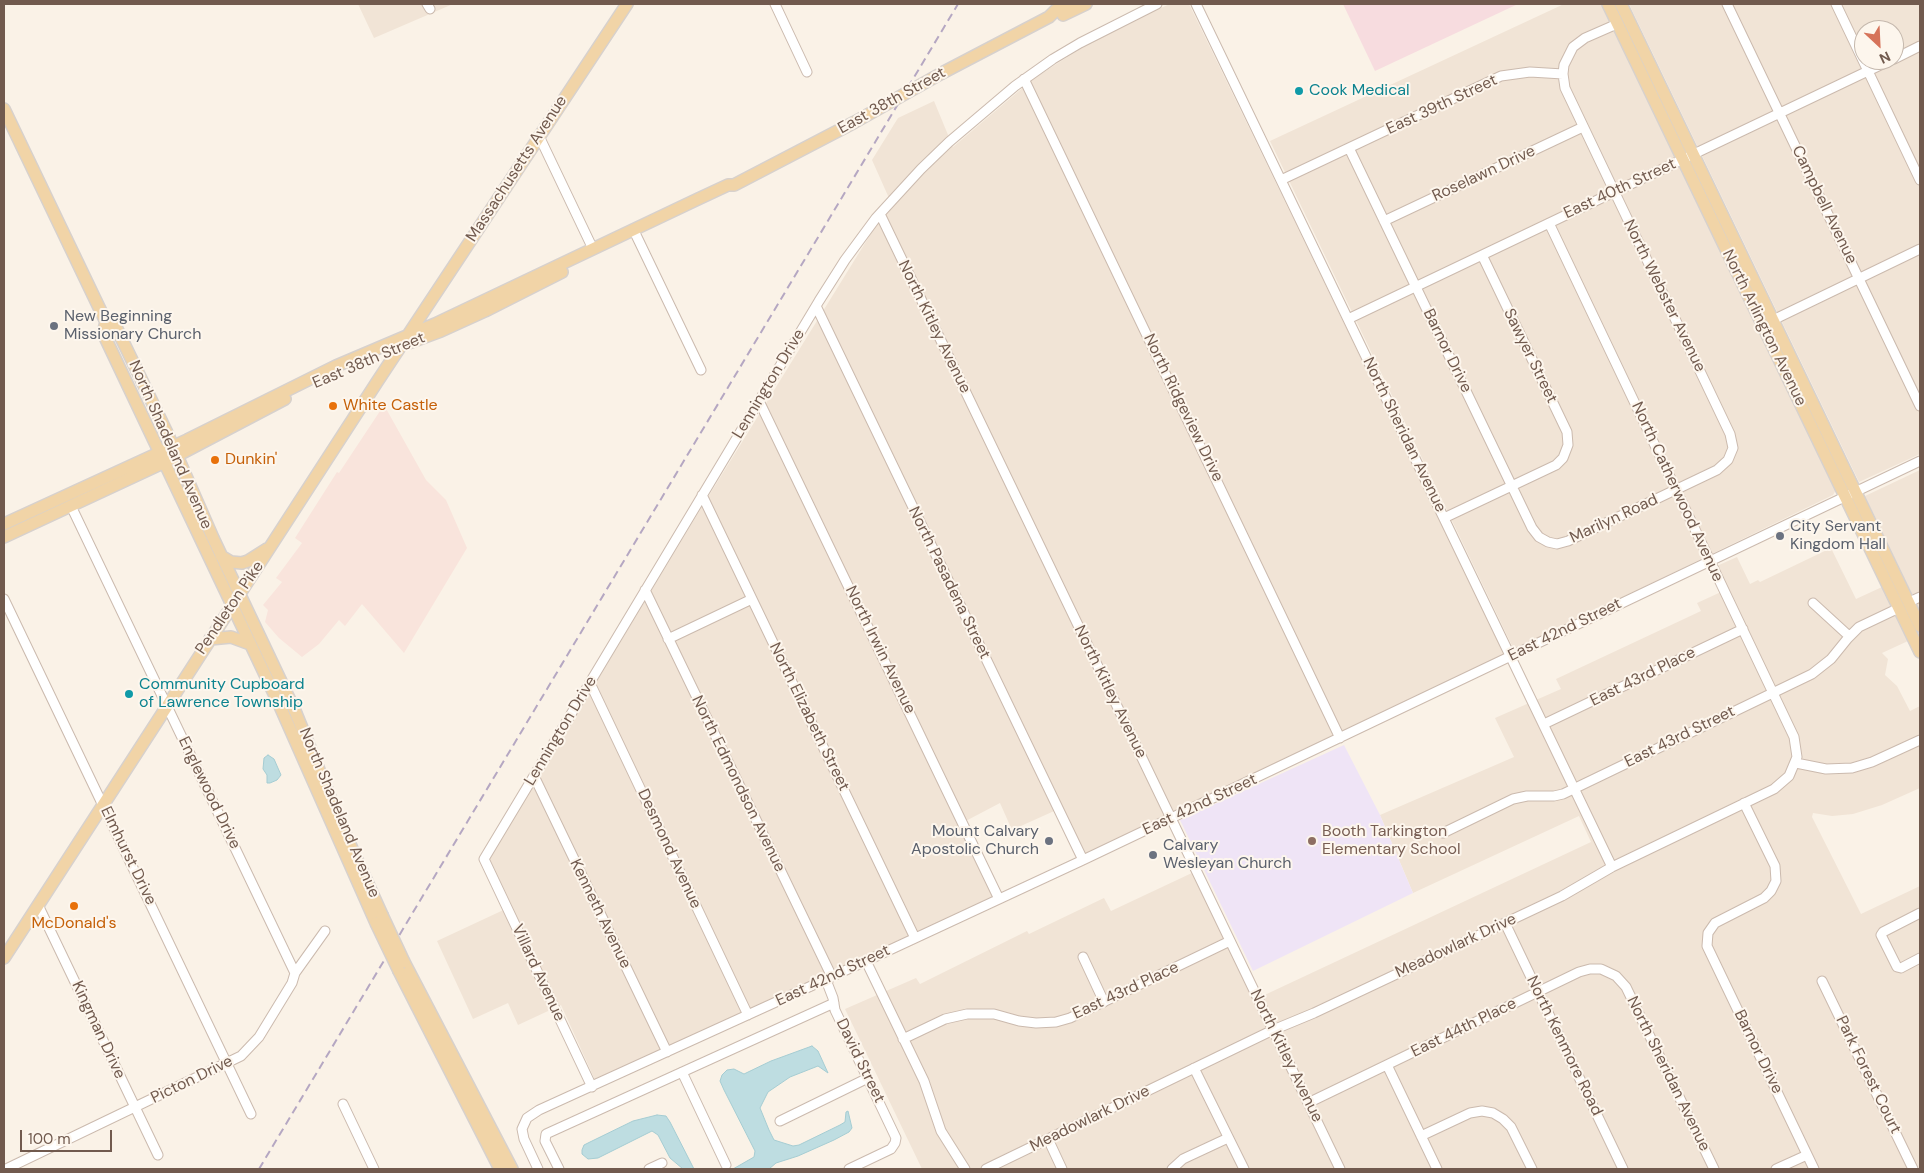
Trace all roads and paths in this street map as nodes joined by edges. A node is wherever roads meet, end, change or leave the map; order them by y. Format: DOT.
graph roads {
  1 [pos="627,4"];
  2 [pos="775,4"];
  3 [pos="1070,4"];
  4 [pos="1086,4"];
  5 [pos="1157,4"];
  6 [pos="1196,4"];
  7 [pos="1608,4"];
  8 [pos="1620,4"];
  9 [pos="1727,4"];
  10 [pos="1836,4"];
  11 [pos="1049,17"];
  12 [pos="1617,24"];
  13 [pos="1920,46"];
  14 [pos="1904,53"];
  15 [pos="1868,71"];
  16 [pos="807,72"];
  17 [pos="1562,74"];
  18 [pos="1024,79"];
  19 [pos="4,110"];
  20 [pos="1780,113"];
  21 [pos="7,123"];
  22 [pos="1583,127"];
  23 [pos="539,136"];
  24 [pos="1349,148"];
  25 [pos="1694,154"];
  26 [pos="1683,159"];
  27 [pos="1281,180"];
  28 [pos="1920,180"];
  29 [pos="734,185"];
  30 [pos="1614,192"];
  31 [pos="880,214"];
  32 [pos="1384,221"];
  33 [pos="1549,223"];
  34 [pos="636,236"];
  35 [pos="593,249"];
  36 [pos="1920,249"];
  37 [pos="1482,255"];
  38 [pos="1859,278"];
  39 [pos="1416,287"];
  40 [pos="816,306"];
  41 [pos="1348,319"];
  42 [pos="1773,320"];
  43 [pos="106,322"];
  44 [pos="408,335"];
  45 [pos="401,346"];
  46 [pos="701,370"];
  47 [pos="759,401"];
  48 [pos="1920,406"];
  49 [pos="1731,435"];
  50 [pos="174,451"];
  51 [pos="162,457"];
  52 [pos="1920,461"];
  53 [pos="1512,486"];
  54 [pos="1676,489"];
  55 [pos="1850,494"];
  56 [pos="702,495"];
  57 [pos="71,506"];
  58 [pos="1444,518"];
  59 [pos="4,524"];
  60 [pos="4,537"];
  61 [pos="1554,543"];
  62 [pos="271,547"];
  63 [pos="221,556"];
  64 [pos="1709,560"];
  65 [pos="645,590"];
  66 [pos="240,594"];
  67 [pos="1920,597"];
  68 [pos="4,599"];
  69 [pos="752,599"];
  70 [pos="1813,603"];
  71 [pos="1904,605"];
  72 [pos="233,606"];
  73 [pos="1920,626"];
  74 [pos="1743,629"];
  75 [pos="1849,636"];
  76 [pos="210,639"];
  77 [pos="668,639"];
  78 [pos="250,644"];
  79 [pos="1920,652"];
  80 [pos="1510,656"];
  81 [pos="590,682"];
  82 [pos="1773,692"];
  83 [pos="167,707"];
  84 [pos="1544,724"];
  85 [pos="1340,738"];
  86 [pos="1920,740"];
  87 [pos="1796,762"];
  88 [pos="534,776"];
  89 [pos="1574,788"];
  90 [pos="1744,803"];
  91 [pos="103,805"];
  92 [pos="1171,818"];
  93 [pos="1443,833"];
  94 [pos="484,859"];
  95 [pos="1083,860"];
  96 [pos="1612,866"];
  97 [pos="999,899"];
  98 [pos="38,905"];
  99 [pos="1920,913"];
  100 [pos="379,919"];
  101 [pos="1505,923"];
  102 [pos="325,931"];
  103 [pos="915,938"];
  104 [pos="1230,941"];
  105 [pos="1083,957"];
  106 [pos="4,958"];
  107 [pos="1920,958"];
  108 [pos="866,961"];
  109 [pos="401,967"];
  110 [pos="295,973"];
  111 [pos="829,978"];
  112 [pos="1621,980"];
  113 [pos="1822,981"];
  114 [pos="1538,992"];
  115 [pos="1104,1002"];
  116 [pos="834,1003"];
  117 [pos="748,1015"];
  118 [pos="1273,1030"];
  119 [pos="903,1039"];
  120 [pos="667,1052"];
  121 [pos="228,1064"];
  122 [pos="1386,1065"];
  123 [pos="1194,1068"];
  124 [pos="682,1072"];
  125 [pos="868,1078"];
  126 [pos="592,1087"];
  127 [pos="1308,1103"];
  128 [pos="343,1104"];
  129 [pos="134,1108"];
  130 [pos="251,1114"];
  131 [pos="780,1121"];
  132 [pos="1421,1136"];
  133 [pos="1228,1138"];
  134 [pos="1048,1139"];
  135 [pos="1807,1154"];
  136 [pos="158,1155"];
  137 [pos="662,1163"];
  138 [pos="726,1165"];
  139 [pos="4,1169"];
  140 [pos="374,1169"];
  141 [pos="500,1169"];
  142 [pos="512,1169"];
  143 [pos="538,1169"];
  144 [pos="559,1169"];
  145 [pos="650,1169"];
  146 [pos="849,1169"];
  147 [pos="965,1169"];
  148 [pos="986,1169"];
  149 [pos="1062,1169"];
  150 [pos="1172,1169"];
  151 [pos="1244,1169"];
  152 [pos="1340,1169"];
  153 [pos="1437,1169"];
  154 [pos="1532,1169"];
  155 [pos="1623,1169"];
  156 [pos="1714,1169"];
  157 [pos="1776,1169"];
  158 [pos="1814,1169"];
  159 [pos="1913,1169"];
  1 -- 23 [label="main road, Massachusetts Avenue"];
  2 -- 16 [label="street"];
  3 -- 11 [label="main road, East 38th Street"];
  4 -- 11 [label="main road, East 38th Street"];
  5 -- 18 [label="street, Lennington Drive"];
  6 -- 27 [label="street, North Sheridan Avenue"];
  7 -- 12 [label="main road, North Arlington Avenue"];
  8 -- 25 [label="main road, North Arlington Avenue"];
  9 -- 20 [label="street, Campbell Avenue"];
  10 -- 15 [label="street"];
  11 -- 29 [label="main road, East 38th Street, bridge"];
  12 -- 17 [label="street"];
  12 -- 26 [label="main road, North Arlington Avenue"];
  13 -- 14 [label="street, East 40th Street"];
  15 -- 20 [label="street, East 40th Street"];
  15 -- 28 [label="street"];
  17 -- 22 [label="street, North Webster Avenue"];
  17 -- 24 [label="street, East 39th Street"];
  18 -- 31 [label="street, Lennington Drive"];
  18 -- 85 [label="street, North Ridgeview Drive"];
  19 -- 21 [label="main road, North Shadeland Avenue"];
  20 -- 25 [label="street, East 40th Street"];
  20 -- 38 [label="street, Campbell Avenue"];
  21 -- 43 [label="main road, North Shadeland Avenue"];
  22 -- 30 [label="street, North Webster Avenue"];
  22 -- 32 [label="street, Roselawn Drive"];
  23 -- 35 [label="street"];
  23 -- 44 [label="main road, Massachusetts Avenue"];
  24 -- 27 [label="street, East 39th Street"];
  24 -- 32 [label="street, Barnor Drive"];
  25 -- 26 [label="street, East 40th Street"];
  25 -- 42 [label="main road, North Arlington Avenue"];
  26 -- 30 [label="street, East 40th Street"];
  26 -- 55 [label="main road, North Arlington Avenue"];
  27 -- 41 [label="street, North Sheridan Avenue"];
  29 -- 34 [label="main road, East 38th Street"];
  29 -- 35 [label="main road, East 38th Street"];
  30 -- 33 [label="street, East 40th Street"];
  30 -- 49 [label="street, North Webster Avenue"];
  31 -- 40 [label="street, Lennington Drive"];
  31 -- 92 [label="street, North Kitley Avenue"];
  32 -- 39 [label="street, Barnor Drive"];
  33 -- 37 [label="street, East 40th Street"];
  33 -- 54 [label="street, North Catherwood Avenue"];
  34 -- 45 [label="main road, East 38th Street"];
  34 -- 46 [label="street"];
  35 -- 44 [label="main road, East 38th Street"];
  36 -- 38 [label="street"];
  37 -- 39 [label="street, East 40th Street"];
  37 -- 53 [label="street, Sawyer Street"];
  38 -- 42 [label="street"];
  38 -- 48 [label="street, Campbell Avenue"];
  39 -- 41 [label="street, East 40th Street"];
  39 -- 53 [label="street, Barnor Drive"];
  40 -- 47 [label="street, Lennington Drive"];
  40 -- 95 [label="street, North Pasadena Street"];
  41 -- 58 [label="street, North Sheridan Avenue"];
  42 -- 55 [label="main road, North Arlington Avenue"];
  43 -- 50 [label="main road, North Shadeland Avenue"];
  43 -- 51 [label="main road, North Shadeland Avenue"];
  44 -- 45 [label="main road, Pendleton Pike"];
  44 -- 50 [label="main road, East 38th Street"];
  45 -- 50 [label="main road, East 38th Street"];
  45 -- 62 [label="main road, Pendleton Pike"];
  47 -- 56 [label="street, Lennington Drive"];
  47 -- 97 [label="street, North Irwin Avenue"];
  49 -- 54 [label="street, Marilyn Road"];
  50 -- 51 [label="main road, East 38th Street"];
  50 -- 63 [label="main road, North Shadeland Avenue"];
  51 -- 57 [label="main road, East 38th Street"];
  51 -- 59 [label="main road, East 38th Street"];
  51 -- 72 [label="main road, North Shadeland Avenue"];
  52 -- 55 [label="street, East 42nd Street"];
  53 -- 58 [label="street"];
  53 -- 61 [label="street, Barnor Drive"];
  54 -- 61 [label="street, Marilyn Road"];
  54 -- 64 [label="street, North Catherwood Avenue"];
  55 -- 64 [label="street, East 42nd Street"];
  55 -- 71 [label="main road, North Arlington Avenue"];
  56 -- 65 [label="street, Lennington Drive"];
  56 -- 69 [label="street, North Elizabeth Street"];
  57 -- 60 [label="main road, East 38th Street"];
  57 -- 83 [label="street, Englewood Drive"];
  58 -- 80 [label="street, North Sheridan Avenue"];
  62 -- 63 [label="main road"];
  62 -- 66 [label="main road, Pendleton Pike"];
  63 -- 66 [label="main road, North Shadeland Avenue"];
  64 -- 74 [label="street, North Catherwood Avenue"];
  64 -- 80 [label="street, East 42nd Street"];
  65 -- 77 [label="street, North Edmondson Avenue"];
  65 -- 81 [label="street, Lennington Drive"];
  66 -- 72 [label="main road, Pendleton Pike"];
  66 -- 100 [label="main road, North Shadeland Avenue"];
  67 -- 71 [label="street, East 43rd Street"];
  68 -- 91 [label="street, Elmhurst Drive"];
  69 -- 77 [label="street"];
  69 -- 103 [label="street, North Elizabeth Street"];
  70 -- 75 [label="street"];
  71 -- 73 [label="main road, North Arlington Avenue"];
  71 -- 75 [label="street, East 43rd Street"];
  71 -- 79 [label="main road, North Arlington Avenue"];
  72 -- 76 [label="main road, Pendleton Pike"];
  72 -- 78 [label="main road, North Shadeland Avenue"];
  74 -- 82 [label="street, North Catherwood Avenue"];
  74 -- 84 [label="street, East 43rd Place"];
  75 -- 82 [label="street, East 43rd Street"];
  76 -- 78 [label="main road"];
  76 -- 83 [label="main road, Pendleton Pike"];
  77 -- 111 [label="street, North Edmondson Avenue"];
  78 -- 100 [label="main road, North Shadeland Avenue"];
  80 -- 84 [label="street, North Sheridan Avenue"];
  80 -- 85 [label="street, East 42nd Street"];
  81 -- 88 [label="street, Lennington Drive"];
  81 -- 117 [label="street, Desmond Avenue"];
  82 -- 87 [label="street, North Catherwood Avenue"];
  82 -- 89 [label="street, East 43rd Street"];
  83 -- 91 [label="main road, Pendleton Pike"];
  83 -- 110 [label="street, Englewood Drive"];
  84 -- 89 [label="street, North Sheridan Avenue"];
  85 -- 92 [label="street, East 42nd Street"];
  86 -- 87 [label="street"];
  87 -- 90 [label="street, Meadowlark Drive"];
  88 -- 94 [label="street, Lennington Drive"];
  88 -- 120 [label="street, Kenneth Avenue"];
  89 -- 93 [label="street, East 43rd Street"];
  89 -- 96 [label="street, North Sheridan Avenue"];
  90 -- 96 [label="street, Meadowlark Drive"];
  90 -- 135 [label="street, Barnor Drive"];
  91 -- 98 [label="main road, Pendleton Pike"];
  91 -- 121 [label="street, Elmhurst Drive"];
  92 -- 95 [label="street, East 42nd Street"];
  92 -- 104 [label="street, North Kitley Avenue"];
  94 -- 126 [label="street, Villard Avenue"];
  95 -- 97 [label="street, East 42nd Street"];
  96 -- 101 [label="street, Meadowlark Drive"];
  97 -- 103 [label="street, East 42nd Street"];
  98 -- 106 [label="main road, Pendleton Pike"];
  98 -- 129 [label="street, Kingman Drive"];
  99 -- 107 [label="street"];
  100 -- 109 [label="main road, North Shadeland Avenue, bridge"];
  101 -- 114 [label="street, North Kenmore Road"];
  101 -- 118 [label="street, Meadowlark Drive"];
  102 -- 110 [label="street, Picton Drive"];
  103 -- 108 [label="street, East 42nd Street"];
  104 -- 115 [label="street, East 43rd Place"];
  104 -- 118 [label="street, North Kitley Avenue"];
  105 -- 115 [label="street"];
  108 -- 111 [label="street, East 42nd Street"];
  108 -- 119 [label="street"];
  109 -- 141 [label="main road, North Shadeland Avenue"];
  109 -- 142 [label="main road, North Shadeland Avenue"];
  110 -- 121 [label="street, Picton Drive"];
  111 -- 116 [label="street, David Street"];
  111 -- 117 [label="street, East 42nd Street"];
  112 -- 114 [label="street, East 44th Place"];
  112 -- 156 [label="street, North Sheridan Avenue"];
  113 -- 159 [label="street, Park Forest Court"];
  114 -- 122 [label="street, East 44th Place"];
  114 -- 155 [label="street, North Kenmore Road"];
  115 -- 119 [label="street, East 43rd Place"];
  116 -- 124 [label="street, East 42nd Street"];
  116 -- 125 [label="street, David Street"];
  117 -- 120 [label="street, East 42nd Street"];
  118 -- 123 [label="street, Meadowlark Drive"];
  118 -- 127 [label="street, North Kitley Avenue"];
  119 -- 147 [label="street"];
  120 -- 126 [label="street, East 42nd Street"];
  121 -- 129 [label="street, Picton Drive"];
  121 -- 130 [label="street, Elmhurst Drive"];
  122 -- 127 [label="street, East 44th Place"];
  122 -- 132 [label="street"];
  123 -- 133 [label="street"];
  123 -- 134 [label="street, Meadowlark Drive"];
  124 -- 138 [label="street"];
  124 -- 144 [label="street, East 42nd Street"];
  125 -- 131 [label="street"];
  125 -- 146 [label="street, David Street"];
  126 -- 143 [label="street, East 42nd Street"];
  127 -- 152 [label="street, North Kitley Avenue"];
  128 -- 140 [label="street"];
  129 -- 136 [label="street, Kingman Drive"];
  129 -- 139 [label="street, Picton Drive"];
  132 -- 153 [label="street"];
  132 -- 154 [label="street"];
  133 -- 150 [label="street"];
  133 -- 151 [label="street"];
  134 -- 148 [label="street, Meadowlark Drive"];
  134 -- 149 [label="street"];
  135 -- 157 [label="street"];
  135 -- 158 [label="street, Barnor Drive"];
  137 -- 145 [label="street"];
}
